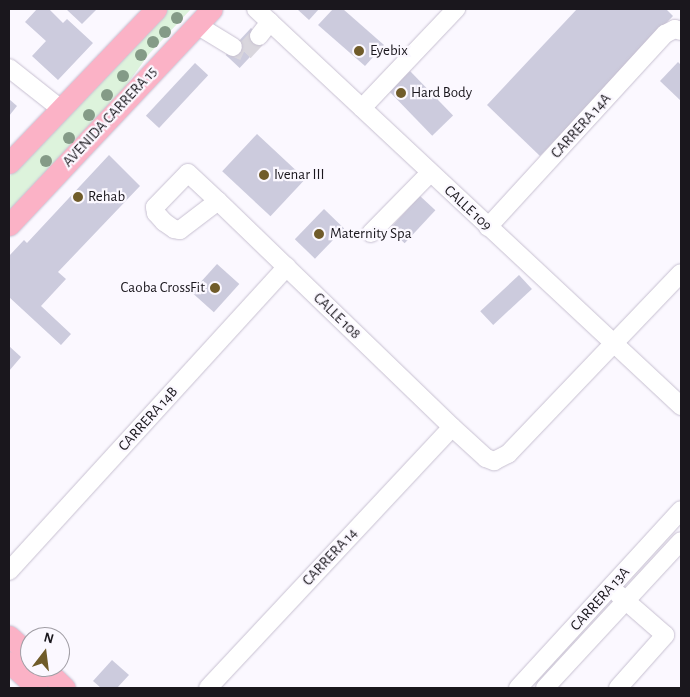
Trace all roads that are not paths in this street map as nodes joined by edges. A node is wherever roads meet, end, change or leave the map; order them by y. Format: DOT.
graph roads {
  1 [pos="156,9"];
  2 [pos="212,9"];
  3 [pos="256,9"];
  4 [pos="456,9"];
  5 [pos="270,22"];
  6 [pos="197,25"];
  7 [pos="678,30"];
  8 [pos="259,36"];
  9 [pos="233,47"];
  10 [pos="9,68"];
  11 [pos="61,108"];
  12 [pos="362,108"];
  13 [pos="9,163"];
  14 [pos="430,173"];
  15 [pos="218,201"];
  16 [pos="9,225"];
  17 [pos="488,227"];
  18 [pos="371,233"];
  19 [pos="287,267"];
  20 [pos="681,273"];
  21 [pos="616,343"];
  22 [pos="681,406"];
  23 [pos="452,427"];
  24 [pos="681,510"];
  25 [pos="681,541"];
  26 [pos="9,571"];
  27 [pos="610,587"];
  28 [pos="626,601"];
  29 [pos="9,636"];
  30 [pos="20,646"];
  31 [pos="9,662"];
  32 [pos="53,677"];
  33 [pos="523,682"];
  34 [pos="37,688"];
  35 [pos="65,688"];
  36 [pos="208,688"];
  37 [pos="544,688"];
  38 [pos="618,688"];
  1 -- 11 [label="main road"];
  2 -- 6 [label="main road, AVENIDA CARRERA 15"];
  3 -- 5 [label="street, CALLE 109"];
  4 -- 12 [label="street"];
  5 -- 8 [label="street"];
  5 -- 12 [label="street, CALLE 109"];
  6 -- 9 [label="street"];
  6 -- 16 [label="main road, AVENIDA CARRERA 15"];
  7 -- 17 [label="street, CARRERA 14A"];
  10 -- 11 [label="street"];
  11 -- 13 [label="main road"];
  12 -- 14 [label="street, CALLE 109"];
  14 -- 17 [label="street, CALLE 109"];
  14 -- 18 [label="street"];
  15 -- 15 [label="street, CALLE 108"];
  15 -- 19 [label="street, CALLE 108"];
  17 -- 21 [label="street, CALLE 109"];
  19 -- 23 [label="street, CALLE 108"];
  19 -- 26 [label="street, CARRERA 14B"];
  20 -- 21 [label="street"];
  21 -- 22 [label="street, CALLE 109"];
  21 -- 23 [label="street, CALLE 108"];
  23 -- 36 [label="street, CARRERA 14"];
  24 -- 27 [label="street, CARRERA 13A"];
  25 -- 28 [label="street, CARRERA 13A"];
  27 -- 28 [label="street"];
  27 -- 33 [label="street, CARRERA 13A"];
  28 -- 37 [label="street, CARRERA 13A"];
  28 -- 38 [label="street"];
  29 -- 30 [label="main road"];
  31 -- 34 [label="main road"];
  32 -- 35 [label="main road"];
  33 -- 37 [label="street"];
}
